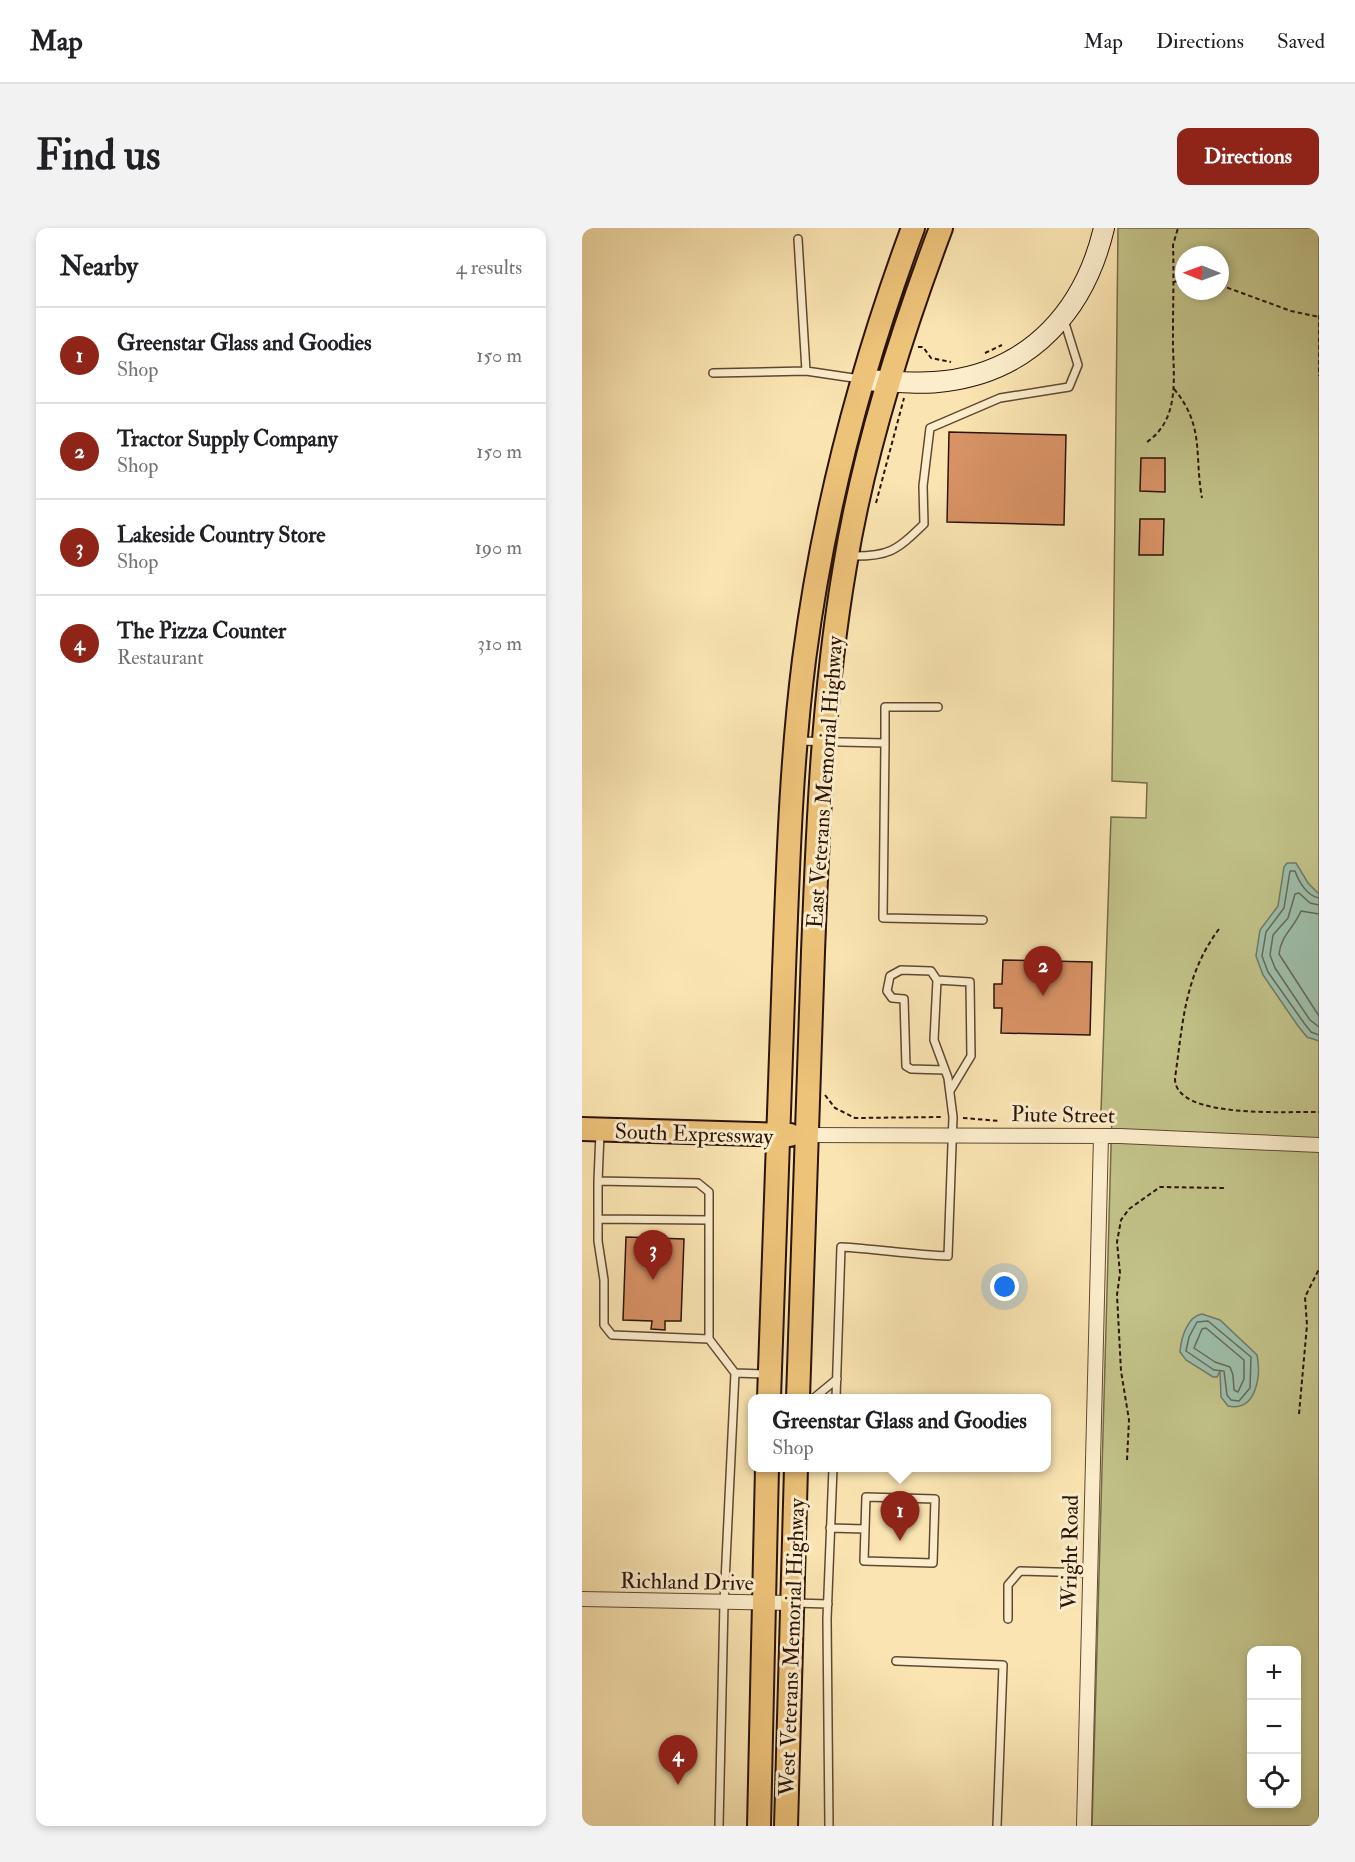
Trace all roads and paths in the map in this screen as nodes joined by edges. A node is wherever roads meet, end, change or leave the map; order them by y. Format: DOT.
graph roads {
  1 [pos="913,228"];
  2 [pos="941,228"];
  3 [pos="1104,228"];
  4 [pos="1178,228"];
  5 [pos="798,238"];
  6 [pos="1174,282"];
  7 [pos="1229,288"];
  8 [pos="1319,316"];
  9 [pos="1063,318"];
  10 [pos="1006,343"];
  11 [pos="917,348"];
  12 [pos="977,356"];
  13 [pos="956,362"];
  14 [pos="806,371"];
  15 [pos="713,373"];
  16 [pos="1319,376"];
  17 [pos="863,380"];
  18 [pos="899,382"];
  19 [pos="1174,389"];
  20 [pos="1147,442"];
  21 [pos="1202,498"];
  22 [pos="873,512"];
  23 [pos="846,556"];
  24 [pos="938,707"];
  25 [pos="795,740"];
  26 [pos="823,742"];
  27 [pos="885,743"];
  28 [pos="983,920"];
  29 [pos="1219,930"];
  30 [pos="937,980"];
  31 [pos="945,1070"];
  32 [pos="824,1087"];
  33 [pos="950,1091"];
  34 [pos="1319,1112"];
  35 [pos="953,1117"];
  36 [pos="1007,1122"];
  37 [pos="591,1130"];
  38 [pos="952,1134"];
  39 [pos="778,1135"];
  40 [pos="806,1135"];
  41 [pos="1101,1136"];
  42 [pos="1319,1145"];
  43 [pos="598,1181"];
  44 [pos="1225,1188"];
  45 [pos="598,1219"];
  46 [pos="709,1220"];
  47 [pos="1319,1269"];
  48 [pos="709,1339"];
  49 [pos="735,1373"];
  50 [pos="770,1374"];
  51 [pos="837,1379"];
  52 [pos="769,1394"];
  53 [pos="798,1394"];
  54 [pos="819,1394"];
  55 [pos="836,1394"];
  56 [pos="1299,1413"];
  57 [pos="1126,1460"];
  58 [pos="767,1472"];
  59 [pos="796,1472"];
  60 [pos="833,1472"];
  61 [pos="830,1528"];
  62 [pos="865,1529"];
  63 [pos="1090,1573"];
  64 [pos="582,1599"];
  65 [pos="724,1603"];
  66 [pos="763,1603"];
  67 [pos="792,1603"];
  68 [pos="828,1604"];
  69 [pos="1008,1619"];
  70 [pos="896,1661"];
  71 [pos="719,1826"];
  72 [pos="759,1826"];
  73 [pos="786,1826"];
  74 [pos="829,1826"];
  75 [pos="997,1826"];
  76 [pos="1084,1826"];
  1 -- 17 [label="main road, East Veterans Memorial Highway"];
  2 -- 18 [label="main road, East Veterans Memorial Highway"];
  3 -- 9 [label="street"];
  4 -- 6 [label="path"];
  5 -- 14 [label="lane"];
  6 -- 19 [label="path"];
  7 -- 8 [label="path"];
  8 -- 16 [label="path"];
  9 -- 18 [label="street"];
  9 -- 23 [label="lane"];
  10 -- 12 [label="path"];
  11 -- 13 [label="path"];
  14 -- 15 [label="lane"];
  14 -- 17 [label="lane"];
  17 -- 18 [label="street"];
  17 -- 25 [label="main road, East Veterans Memorial Highway"];
  18 -- 22 [label="path"];
  18 -- 23 [label="main road, East Veterans Memorial Highway"];
  19 -- 20 [label="path"];
  19 -- 21 [label="path"];
  23 -- 26 [label="main road, East Veterans Memorial Highway"];
  24 -- 27 [label="lane"];
  25 -- 26 [label="lane"];
  25 -- 39 [label="main road, East Veterans Memorial Highway"];
  26 -- 27 [label="lane"];
  26 -- 40 [label="main road, East Veterans Memorial Highway"];
  27 -- 28 [label="lane"];
  29 -- 34 [label="path"];
  30 -- 31 [label="lane"];
  30 -- 31 [label="lane"];
  30 -- 33 [label="lane"];
  31 -- 33 [label="lane"];
  32 -- 35 [label="path"];
  33 -- 35 [label="lane"];
  35 -- 36 [label="path"];
  35 -- 38 [label="lane"];
  37 -- 39 [label="main road, South Expressway"];
  37 -- 43 [label="lane"];
  38 -- 40 [label="street, Piute Street"];
  38 -- 41 [label="street, Piute Street"];
  38 -- 51 [label="lane"];
  39 -- 40 [label="main road, South Expressway"];
  39 -- 50 [label="main road"];
  40 -- 53 [label="main road"];
  41 -- 42 [label="street, Piute Street"];
  41 -- 63 [label="street, Wright Road"];
  43 -- 45 [label="lane"];
  43 -- 46 [label="lane"];
  44 -- 57 [label="path"];
  45 -- 46 [label="lane"];
  45 -- 48 [label="lane"];
  46 -- 48 [label="lane"];
  47 -- 56 [label="path"];
  48 -- 49 [label="lane"];
  49 -- 50 [label="lane"];
  49 -- 65 [label="lane"];
  50 -- 52 [label="main road"];
  51 -- 54 [label="lane"];
  51 -- 55 [label="lane"];
  58 -- 66 [label="main road, West Veterans Memorial Highway"];
  59 -- 67 [label="main road, West Veterans Memorial Highway"];
  60 -- 61 [label="lane"];
  61 -- 62 [label="lane"];
  61 -- 68 [label="lane"];
  62 -- 62 [label="lane"];
  63 -- 69 [label="lane"];
  63 -- 76 [label="street, Wright Road"];
  64 -- 65 [label="street, Richland Drive"];
  65 -- 66 [label="street, Richland Drive"];
  65 -- 71 [label="lane"];
  66 -- 67 [label="street, Richland Drive"];
  66 -- 72 [label="main road, West Veterans Memorial Highway"];
  67 -- 68 [label="lane"];
  67 -- 73 [label="main road, West Veterans Memorial Highway"];
  68 -- 74 [label="lane"];
  70 -- 75 [label="lane"];
}
